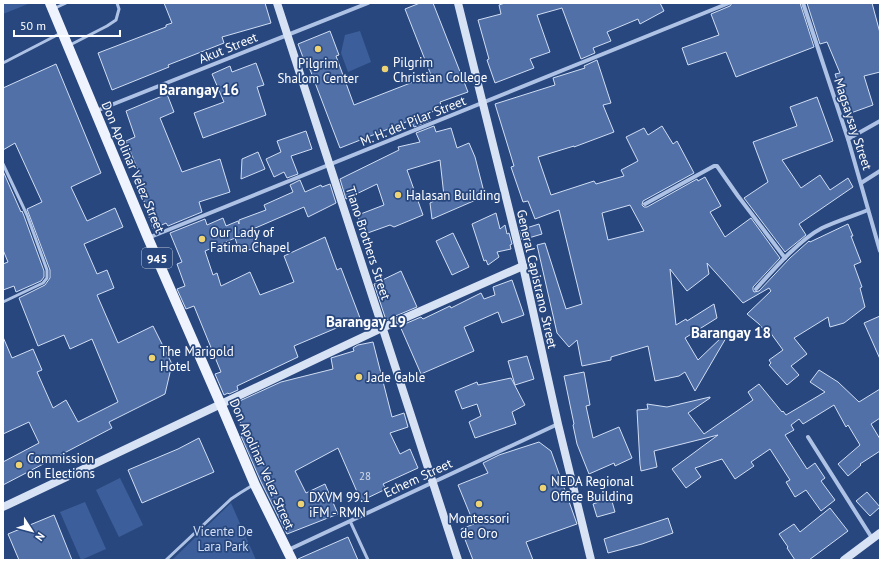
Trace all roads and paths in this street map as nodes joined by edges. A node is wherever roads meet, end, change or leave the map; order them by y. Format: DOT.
graph roads {
  1 [pos="66,3"];
  2 [pos="117,3"];
  3 [pos="277,3"];
  4 [pos="368,3"];
  5 [pos="458,3"];
  6 [pos="729,3"];
  7 [pos="803,3"];
  8 [pos="51,6"];
  9 [pos="62,32"];
  10 [pos="287,35"];
  11 [pos="68,46"];
  12 [pos="3,63"];
  13 [pos="482,103"];
  14 [pos="95,111"];
  15 [pos="880,121"];
  16 [pos="848,139"];
  17 [pos="3,164"];
  18 [pos="330,166"];
  19 [pos="880,170"];
  20 [pos="861,183"];
  21 [pos="645,204"];
  22 [pos="868,210"];
  23 [pos="148,238"];
  24 [pos="880,251"];
  25 [pos="784,258"];
  26 [pos="523,266"];
  27 [pos="756,288"];
  28 [pos="3,302"];
  29 [pos="382,328"];
  30 [pos="221,404"];
  31 [pos="558,424"];
  32 [pos="808,437"];
  33 [pos="433,483"];
  34 [pos="255,485"];
  35 [pos="3,507"];
  36 [pos="350,521"];
  37 [pos="880,533"];
  38 [pos="873,539"];
  39 [pos="290,555"];
  40 [pos="166,560"];
  41 [pos="368,560"];
  42 [pos="458,560"];
  43 [pos="591,560"];
  44 [pos="844,560"];
  1 -- 8 [label="lane"];
  2 -- 11 [label="lane"];
  3 -- 10 [label="street, Tiano Brothers Street"];
  4 -- 10 [label="street, Akut Street"];
  5 -- 13 [label="street, General Capistrano Street"];
  6 -- 13 [label="street, M. H. del Pilar Street"];
  7 -- 16 [label="street, Magsaysay Street"];
  8 -- 9 [label="main road, Don Apolinar Velez Street / 945"];
  9 -- 11 [label="main road, Don Apolinar Velez Street / 945"];
  9 -- 12 [label="lane"];
  10 -- 14 [label="street, Akut Street"];
  10 -- 18 [label="street, Tiano Brothers Street"];
  11 -- 14 [label="main road, Don Apolinar Velez Street / 945"];
  13 -- 18 [label="street, M. H. del Pilar Street"];
  13 -- 26 [label="street, General Capistrano Street"];
  14 -- 23 [label="main road, Don Apolinar Velez Street / 945"];
  15 -- 16 [label="street"];
  16 -- 20 [label="street, Magsaysay Street"];
  17 -- 28 [label="lane"];
  18 -- 23 [label="street, M. H. del Pilar Street"];
  18 -- 29 [label="street, Tiano Brothers Street"];
  19 -- 20 [label="street"];
  20 -- 22 [label="street, Magsaysay Street"];
  21 -- 25 [label="street"];
  22 -- 24 [label="street, Magsaysay Street"];
  22 -- 25 [label="street"];
  23 -- 30 [label="main road, Don Apolinar Velez Street / 945"];
  25 -- 27 [label="street"];
  26 -- 29 [label="street"];
  26 -- 31 [label="street, General Capistrano Street"];
  29 -- 30 [label="street"];
  29 -- 33 [label="street, Tiano Brothers Street"];
  30 -- 34 [label="main road, Don Apolinar Velez Street / 945"];
  30 -- 35 [label="street"];
  31 -- 33 [label="street, Echem Street"];
  31 -- 43 [label="street, General Capistrano Street"];
  32 -- 38 [label="street"];
  33 -- 36 [label="street, Echem Street"];
  33 -- 42 [label="street, Tiano Brothers Street"];
  34 -- 39 [label="main road, Don Apolinar Velez Street / 945"];
  34 -- 40 [label="lane"];
  36 -- 39 [label="street, Echem Street"];
  36 -- 41 [label="lane"];
  37 -- 38 [label="street"];
  38 -- 44 [label="street"];
}
